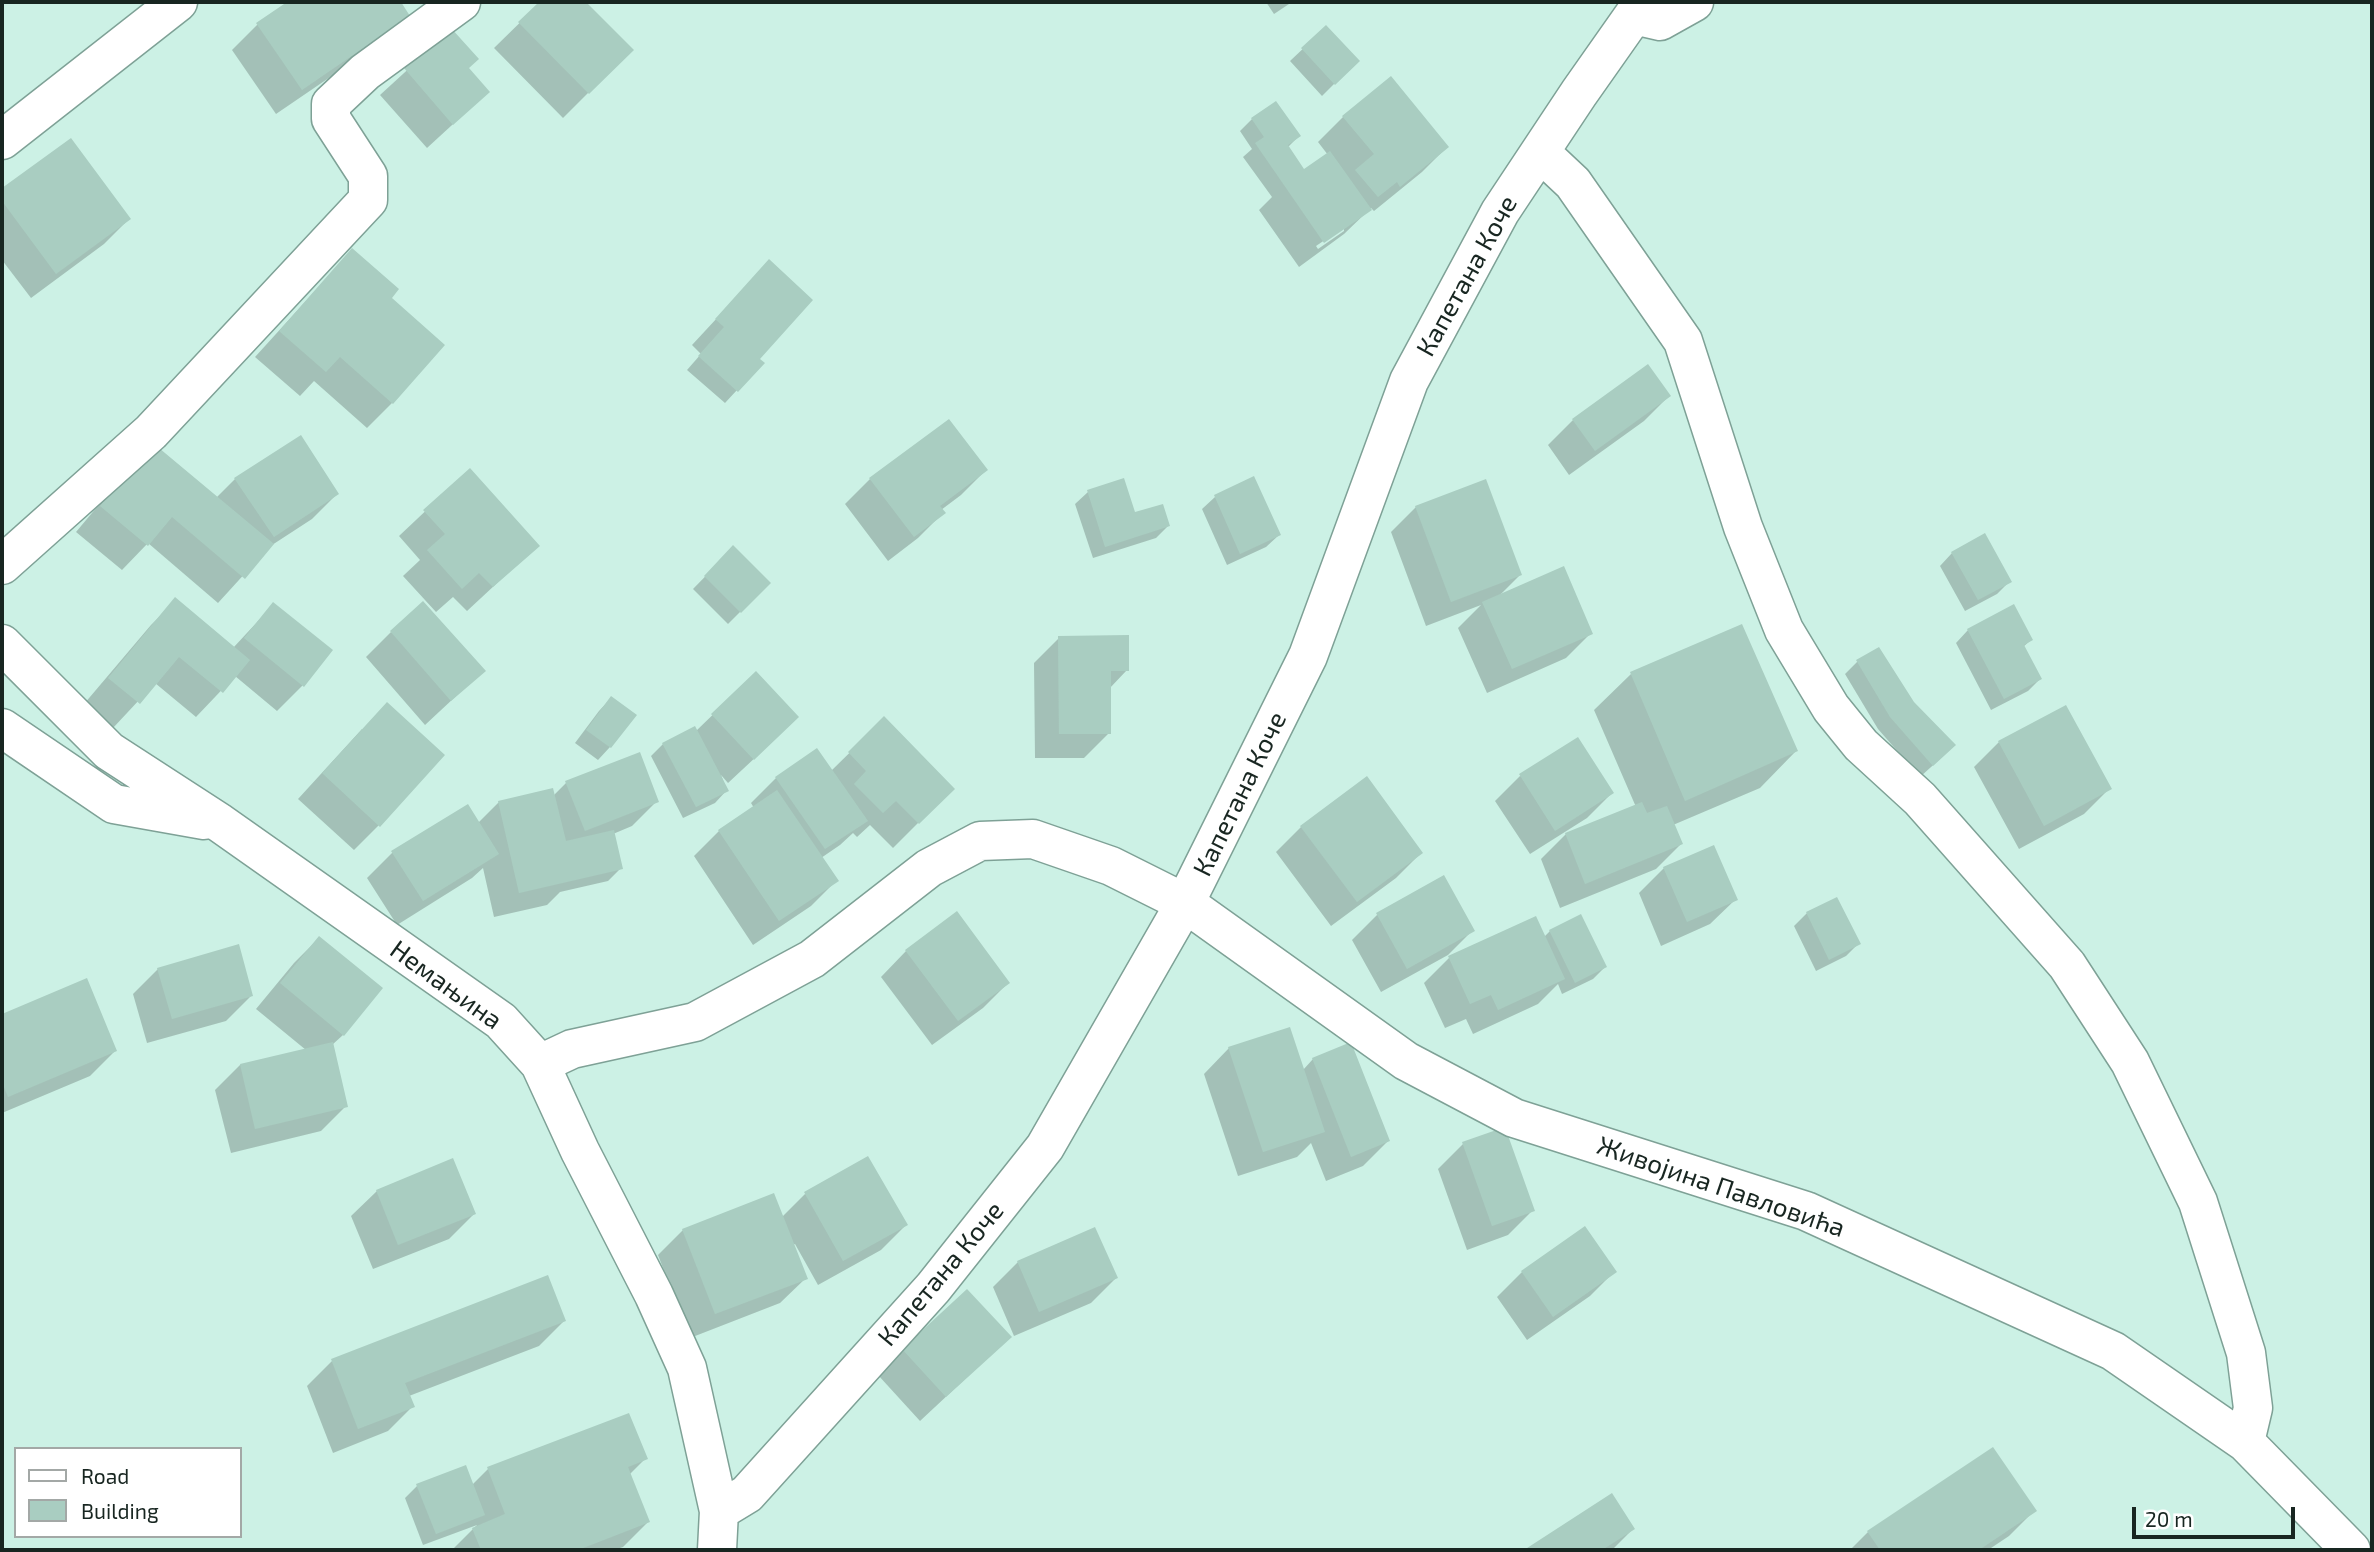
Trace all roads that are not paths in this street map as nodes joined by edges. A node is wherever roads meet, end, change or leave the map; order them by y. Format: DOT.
graph roads {
  1 [pos="177,2"];
  2 [pos="461,2"];
  3 [pos="1694,2"];
  4 [pos="1639,8"];
  5 [pos="2,140"];
  6 [pos="1540,152"];
  7 [pos="2,565"];
  8 [pos="2,643"];
  9 [pos="2,729"];
  10 [pos="220,823"];
  11 [pos="1185,903"];
  12 [pos="540,1064"];
  13 [pos="2245,1442"];
  14 [pos="719,1511"];
  15 [pos="718,1550"];
  16 [pos="2351,1550"];
  1 -- 5 [label="street"];
  2 -- 7 [label="street"];
  3 -- 4 [label="street"];
  4 -- 6 [label="street, Капетана Коче"];
  6 -- 11 [label="street, Капетана Коче"];
  6 -- 13 [label="street"];
  8 -- 10 [label="street, Немањина"];
  9 -- 10 [label="street"];
  10 -- 12 [label="street, Немањина"];
  11 -- 12 [label="street, Живојина Павловића"];
  11 -- 13 [label="street, Живојина Павловића"];
  11 -- 14 [label="street, Капетана Коче"];
  12 -- 14 [label="street, Немањина"];
  13 -- 16 [label="street, Живојина Павловића"];
  14 -- 15 [label="street, Немањина"];
}
